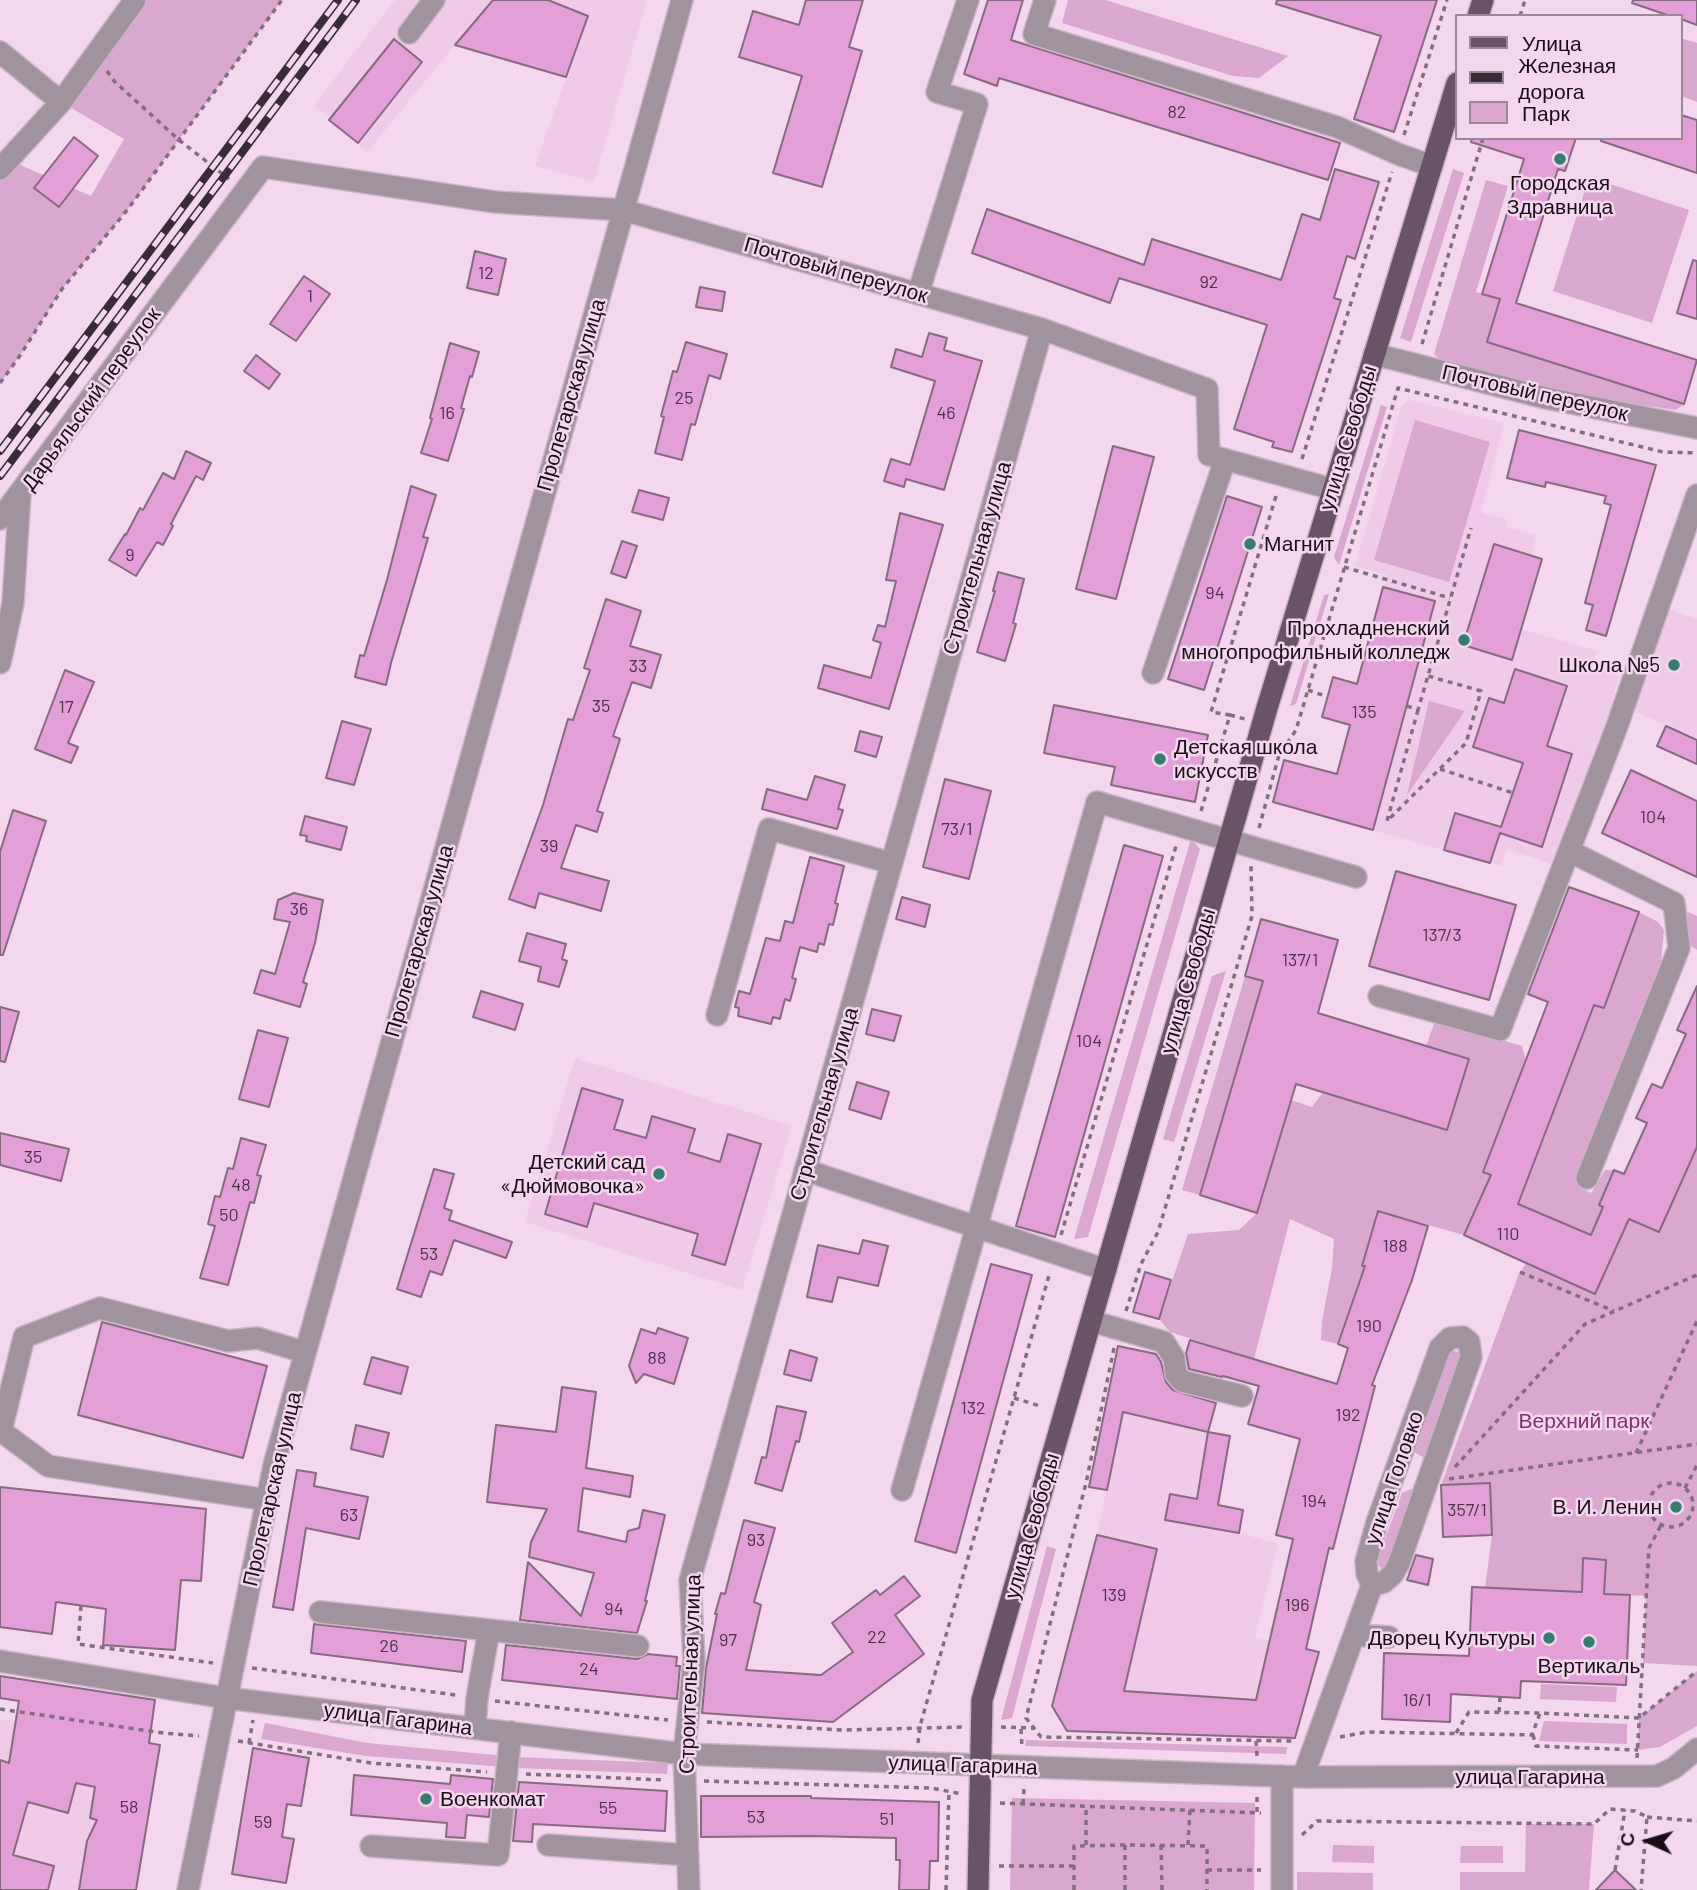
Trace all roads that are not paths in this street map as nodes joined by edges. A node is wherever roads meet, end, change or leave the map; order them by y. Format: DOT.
graph roads {
  1 [pos="135,0"];
  2 [pos="433,0"];
  3 [pos="682,0"];
  4 [pos="968,0"];
  5 [pos="1045,0"];
  6 [pos="409,33"];
  7 [pos="0,52"];
  8 [pos="1456,86"];
  9 [pos="61,102"];
  10 [pos="1432,166"];
  11 [pos="263,167"];
  12 [pos="0,169"];
  13 [pos="623,210"];
  14 [pos="918,294"];
  15 [pos="1042,329"];
  16 [pos="1374,354"];
  17 [pos="1697,428"];
  18 [pos="1226,460"];
  19 [pos="1332,489"];
  20 [pos="20,493"];
  21 [pos="1697,495"];
  22 [pos="0,519"];
  23 [pos="2,640"];
  24 [pos="0,663"];
  25 [pos="1153,673"];
  26 [pos="1229,839"];
  27 [pos="1569,851"];
  28 [pos="891,863"];
  29 [pos="1356,877"];
  30 [pos="1379,996"];
  31 [pos="717,1015"];
  32 [pos="805,1170"];
  33 [pos="1587,1178"];
  34 [pos="977,1227"];
  35 [pos="1106,1270"];
  36 [pos="1091,1321"];
  37 [pos="304,1352"];
  38 [pos="1242,1396"];
  39 [pos="1397,1467"];
  40 [pos="1430,1477"];
  41 [pos="902,1490"];
  42 [pos="267,1500"];
  43 [pos="1372,1585"];
  44 [pos="320,1612"];
  45 [pos="489,1630"];
  46 [pos="1354,1635"];
  47 [pos="1390,1637"];
  48 [pos="638,1646"];
  49 [pos="0,1661"];
  50 [pos="226,1698"];
  51 [pos="475,1728"];
  52 [pos="512,1732"];
  53 [pos="684,1754"];
  54 [pos="1695,1754"];
  55 [pos="979,1766"];
  56 [pos="1293,1777"];
  57 [pos="548,1845"];
  58 [pos="371,1846"];
  59 [pos="688,1855"];
  60 [pos="1282,1880"];
  61 [pos="188,1890"];
  62 [pos="689,1890"];
  63 [pos="978,1890"];
  1 -- 9 [label="street"];
  2 -- 6 [label="street"];
  3 -- 13 [label="street, Пролетарская улица"];
  4 -- 14 [label="street"];
  5 -- 10 [label="street"];
  7 -- 9 [label="street"];
  8 -- 10 [label="main road, улица Свободы"];
  9 -- 12 [label="street"];
  10 -- 16 [label="main road, улица Свободы"];
  11 -- 13 [label="street, Почтовый переулок"];
  11 -- 20 [label="street, Дарьяльский переулок"];
  13 -- 14 [label="street, Почтовый переулок"];
  13 -- 37 [label="street, Пролетарская улица"];
  14 -- 15 [label="street, Почтовый переулок"];
  15 -- 18 [label="street, Почтовый переулок"];
  15 -- 28 [label="street, Строительная улица"];
  16 -- 17 [label="street, Почтовый переулок"];
  16 -- 19 [label="main road, улица Свободы"];
  18 -- 19 [label="street"];
  18 -- 25 [label="street"];
  19 -- 26 [label="main road, улица Свободы"];
  20 -- 22 [label="street"];
  20 -- 23 [label="street, Дарьяльский переулок"];
  21 -- 27 [label="street"];
  23 -- 24 [label="street, Дарьяльский переулок"];
  26 -- 29 [label="street"];
  26 -- 34 [label="street"];
  26 -- 35 [label="main road, улица Свободы"];
  27 -- 30 [label="street"];
  27 -- 33 [label="street"];
  28 -- 31 [label="street"];
  28 -- 32 [label="street, Строительная улица"];
  32 -- 34 [label="street"];
  32 -- 53 [label="street, Строительная улица"];
  34 -- 35 [label="street"];
  34 -- 41 [label="street"];
  35 -- 36 [label="main road, улица Свободы"];
  36 -- 38 [label="street"];
  36 -- 55 [label="main road, улица Свободы"];
  37 -- 42 [label="street, Пролетарская улица"];
  37 -- 42 [label="street"];
  39 -- 40 [label="street"];
  39 -- 40 [label="street, улица Головко"];
  39 -- 43 [label="street, улица Головко"];
  40 -- 43 [label="street"];
  42 -- 50 [label="street, Пролетарская улица"];
  43 -- 46 [label="street, улица Головко"];
  44 -- 45 [label="street"];
  45 -- 48 [label="street"];
  45 -- 51 [label="street"];
  46 -- 47 [label="street"];
  46 -- 56 [label="street, улица Головко"];
  49 -- 50 [label="street, улица Гагарина"];
  50 -- 51 [label="street, улица Гагарина"];
  50 -- 61 [label="street, Пролетарская улица"];
  51 -- 52 [label="street, улица Гагарина"];
  52 -- 53 [label="street, улица Гагарина"];
  52 -- 58 [label="street"];
  53 -- 55 [label="street, улица Гагарина"];
  53 -- 59 [label="street, Строительная улица"];
  54 -- 56 [label="street, улица Гагарина"];
  55 -- 56 [label="street, улица Гагарина"];
  55 -- 63 [label="main road, улица Свободы"];
  56 -- 60 [label="street, улица Головко"];
  57 -- 59 [label="street"];
  59 -- 62 [label="street, Строительная улица"];
}
